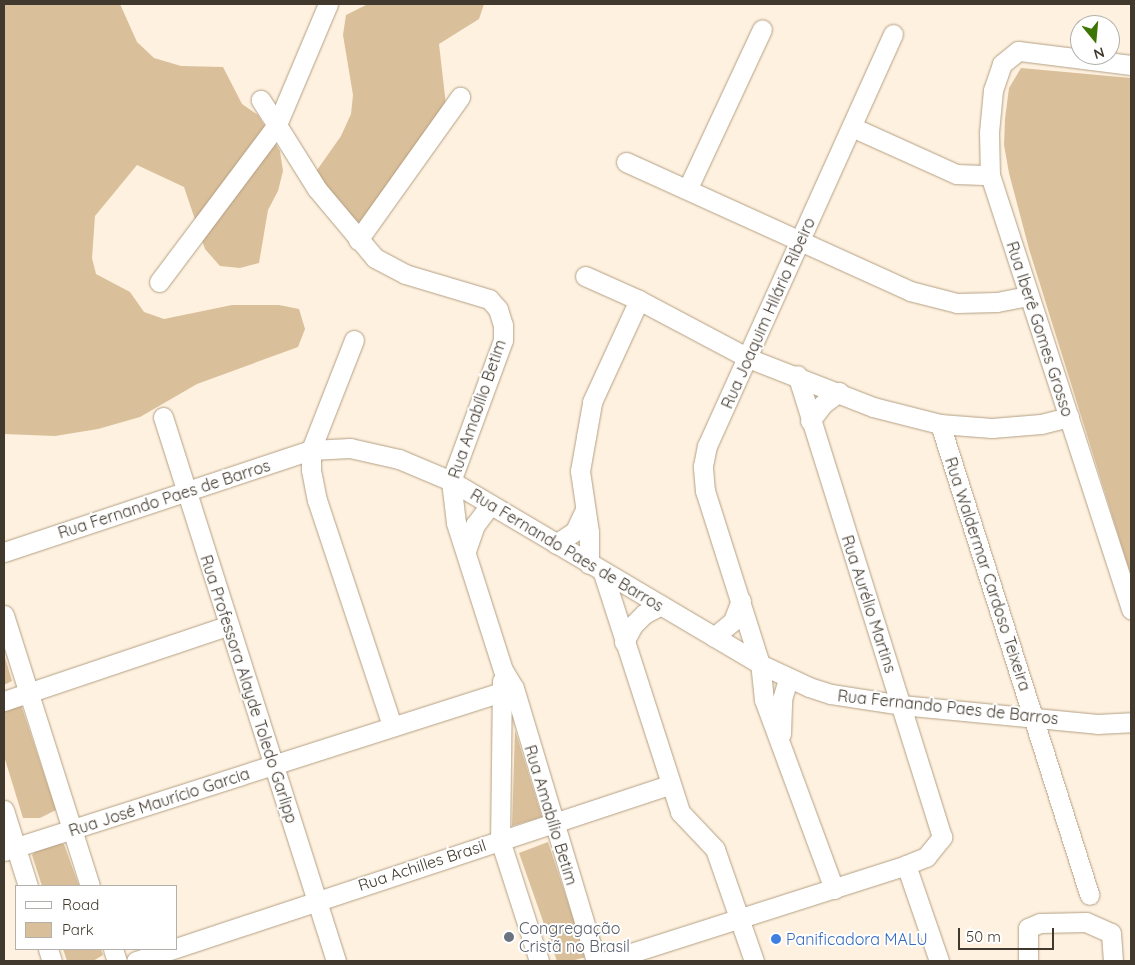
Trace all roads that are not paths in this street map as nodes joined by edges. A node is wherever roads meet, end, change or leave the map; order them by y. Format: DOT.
graph roads {
  1 [pos="328,4"];
  2 [pos="762,29"];
  3 [pos="893,34"];
  4 [pos="1131,65"];
  5 [pos="460,97"];
  6 [pos="261,100"];
  7 [pos="277,125"];
  8 [pos="852,127"];
  9 [pos="626,162"];
  10 [pos="990,174"];
  11 [pos="688,188"];
  12 [pos="358,240"];
  13 [pos="800,241"];
  14 [pos="585,276"];
  15 [pos="159,282"];
  16 [pos="1028,296"];
  17 [pos="639,300"];
  18 [pos="354,340"];
  19 [pos="748,358"];
  20 [pos="797,375"];
  21 [pos="839,392"];
  22 [pos="163,417"];
  23 [pos="1069,417"];
  24 [pos="810,420"];
  25 [pos="940,424"];
  26 [pos="310,450"];
  27 [pos="451,481"];
  28 [pos="186,491"];
  29 [pos="490,505"];
  30 [pos="585,510"];
  31 [pos="556,544"];
  32 [pos="466,551"];
  33 [pos="4,552"];
  34 [pos="596,568"];
  35 [pos="740,600"];
  36 [pos="661,605"];
  37 [pos="1131,610"];
  38 [pos="4,615"];
  39 [pos="228,626"];
  40 [pos="714,637"];
  41 [pos="624,642"];
  42 [pos="760,664"];
  43 [pos="788,680"];
  44 [pos="507,690"];
  45 [pos="28,694"];
  46 [pos="4,701"];
  47 [pos="901,704"];
  48 [pos="1034,716"];
  49 [pos="1131,722"];
  50 [pos="392,725"];
  51 [pos="780,740"];
  52 [pos="273,764"];
  53 [pos="669,785"];
  54 [pos="4,810"];
  55 [pos="553,824"];
  56 [pos="70,831"];
  57 [pos="500,840"];
  58 [pos="10,849"];
  59 [pos="906,865"];
  60 [pos="28,885"];
  61 [pos="90,885"];
  62 [pos="834,889"];
  63 [pos="1090,895"];
  64 [pos="316,900"];
  65 [pos="739,919"];
  66 [pos="178,947"];
  67 [pos="169,950"];
  68 [pos="136,961"];
  69 [pos="336,961"];
  70 [pos="539,961"];
  71 [pos="596,961"];
  72 [pos="606,961"];
  73 [pos="754,961"];
  74 [pos="939,961"];
  75 [pos="1028,961"];
  76 [pos="1113,961"];
  1 -- 7 [label="street"];
  2 -- 11 [label="street"];
  3 -- 8 [label="street, Rua Joaquim Hilário Ribeiro"];
  4 -- 10 [label="street, Rua Iberê Gomes Grosso"];
  5 -- 12 [label="street"];
  6 -- 7 [label="street, Rua Amabílio Betim"];
  7 -- 12 [label="street, Rua Amabílio Betim"];
  7 -- 15 [label="street"];
  8 -- 10 [label="street"];
  8 -- 13 [label="street, Rua Joaquim Hilário Ribeiro"];
  9 -- 11 [label="street"];
  10 -- 16 [label="street, Rua Iberê Gomes Grosso"];
  11 -- 13 [label="street"];
  12 -- 27 [label="street, Rua Amabílio Betim"];
  13 -- 16 [label="street"];
  13 -- 19 [label="street, Rua Joaquim Hilário Ribeiro"];
  14 -- 17 [label="street"];
  16 -- 23 [label="street, Rua Iberê Gomes Grosso"];
  17 -- 19 [label="street"];
  17 -- 30 [label="street"];
  18 -- 26 [label="street"];
  19 -- 20 [label="street"];
  19 -- 35 [label="street, Rua Joaquim Hilário Ribeiro"];
  20 -- 21 [label="street"];
  20 -- 24 [label="street, Rua Aurélio Martins"];
  21 -- 24 [label="street"];
  21 -- 25 [label="street"];
  22 -- 28 [label="street, Rua Professora Alayde Toledo Garlipp"];
  23 -- 25 [label="street"];
  23 -- 37 [label="street, Rua Iberê Gomes Grosso"];
  24 -- 47 [label="street, Rua Aurélio Martins"];
  25 -- 48 [label="street, Rua Waldermar Cardoso Teixeira"];
  26 -- 27 [label="street, Rua Fernando Paes de Barros"];
  26 -- 28 [label="street, Rua Fernando Paes de Barros"];
  26 -- 50 [label="street"];
  27 -- 29 [label="street, Rua Fernando Paes de Barros"];
  27 -- 32 [label="street, Rua Amabílio Betim"];
  28 -- 33 [label="street, Rua Fernando Paes de Barros"];
  28 -- 39 [label="street, Rua Professora Alayde Toledo Garlipp"];
  29 -- 31 [label="street, Rua Fernando Paes de Barros"];
  29 -- 32 [label="street"];
  30 -- 31 [label="street"];
  30 -- 34 [label="street"];
  31 -- 34 [label="street, Rua Fernando Paes de Barros"];
  32 -- 44 [label="street, Rua Amabílio Betim"];
  34 -- 36 [label="street, Rua Fernando Paes de Barros"];
  34 -- 41 [label="street"];
  35 -- 40 [label="street"];
  35 -- 42 [label="street, Rua Joaquim Hilário Ribeiro"];
  36 -- 40 [label="street, Rua Fernando Paes de Barros"];
  36 -- 41 [label="street"];
  38 -- 45 [label="street"];
  39 -- 45 [label="street"];
  39 -- 52 [label="street, Rua Professora Alayde Toledo Garlipp"];
  40 -- 42 [label="street, Rua Fernando Paes de Barros"];
  41 -- 53 [label="street"];
  42 -- 43 [label="street, Rua Fernando Paes de Barros"];
  42 -- 51 [label="street, Rua Joaquim Hilário Ribeiro"];
  43 -- 47 [label="street, Rua Fernando Paes de Barros"];
  43 -- 51 [label="street, Rua Joaquim Hilário Ribeiro"];
  44 -- 50 [label="street, Rua José Maurício Garcia"];
  44 -- 55 [label="street, Rua Amabílio Betim"];
  44 -- 57 [label="street"];
  45 -- 46 [label="street"];
  45 -- 56 [label="street"];
  47 -- 48 [label="street, Rua Fernando Paes de Barros"];
  47 -- 59 [label="street, Rua Aurélio Martins"];
  48 -- 49 [label="street, Rua Fernando Paes de Barros"];
  48 -- 63 [label="street, Rua Waldermar Cardoso Teixeira"];
  50 -- 52 [label="street, Rua José Maurício Garcia"];
  51 -- 62 [label="street, Rua Joaquim Hilário Ribeiro"];
  52 -- 56 [label="street, Rua José Maurício Garcia"];
  52 -- 64 [label="street, Rua Professora Alayde Toledo Garlipp"];
  53 -- 55 [label="street, Rua Achilles Brasil"];
  53 -- 65 [label="street"];
  54 -- 58 [label="street"];
  55 -- 57 [label="street, Rua Achilles Brasil"];
  55 -- 71 [label="street, Rua Amabílio Betim"];
  56 -- 58 [label="street, Rua José Maurício Garcia"];
  56 -- 61 [label="street"];
  57 -- 64 [label="street, Rua Achilles Brasil"];
  57 -- 70 [label="street"];
  58 -- 60 [label="street"];
  59 -- 62 [label="street"];
  59 -- 74 [label="street"];
  62 -- 65 [label="street"];
  64 -- 66 [label="street, Rua Achilles Brasil"];
  64 -- 69 [label="street, Rua Professora Alayde Toledo Garlipp"];
  65 -- 72 [label="street"];
  65 -- 73 [label="street"];
  67 -- 68 [label="street, Rua Achilles Brasil"];
  75 -- 76 [label="street"];
}
